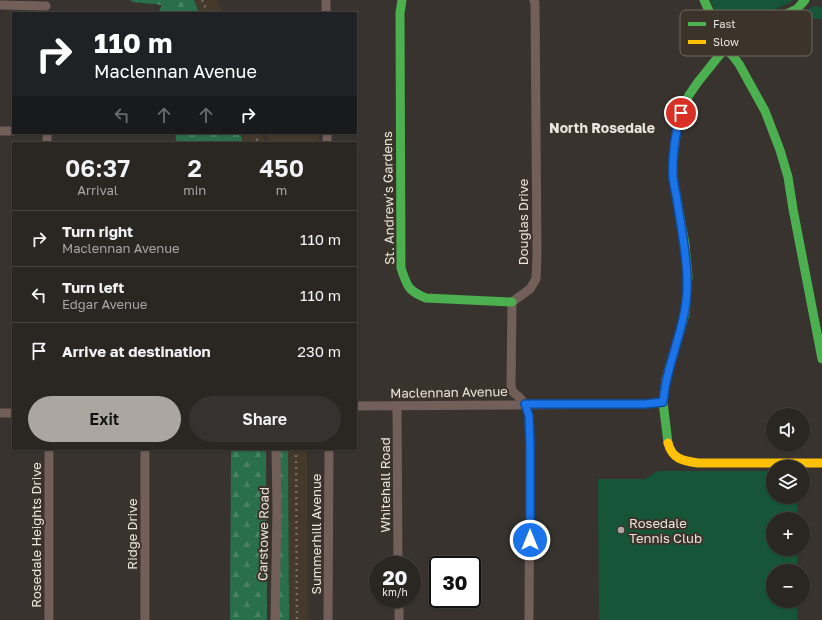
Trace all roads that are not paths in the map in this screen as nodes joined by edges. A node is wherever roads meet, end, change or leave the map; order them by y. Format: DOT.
graph roads {
  1 [pos="326,0"];
  2 [pos="402,0"];
  3 [pos="534,0"];
  4 [pos="704,0"];
  5 [pos="805,0"];
  6 [pos="0,5"];
  7 [pos="46,6"];
  8 [pos="709,10"];
  9 [pos="795,10"];
  10 [pos="326,12"];
  11 [pos="719,56"];
  12 [pos="733,56"];
  13 [pos="0,131"];
  14 [pos="12,131"];
  15 [pos="512,302"];
  16 [pos="822,359"];
  17 [pos="663,402"];
  18 [pos="525,404"];
  19 [pos="357,406"];
  20 [pos="397,406"];
  21 [pos="0,413"];
  22 [pos="12,413"];
  23 [pos="49,450"];
  24 [pos="145,450"];
  25 [pos="276,450"];
  26 [pos="329,450"];
  27 [pos="822,463"];
  28 [pos="398,556"];
  29 [pos="399,608"];
  30 [pos="49,620"];
  31 [pos="145,620"];
  32 [pos="275,620"];
  33 [pos="328,620"];
  34 [pos="399,620"];
  35 [pos="530,620"];
  1 -- 10 [label="street"];
  2 -- 15 [label="street, St. Andrew's Gardens"];
  3 -- 15 [label="street, Douglas Drive"];
  4 -- 8 [label="street"];
  5 -- 9 [label="street"];
  6 -- 7 [label="street"];
  11 -- 17 [label="street"];
  12 -- 16 [label="street"];
  13 -- 14 [label="street"];
  15 -- 18 [label="street"];
  17 -- 18 [label="street, Maclennan Avenue"];
  17 -- 27 [label="street"];
  18 -- 20 [label="street, Maclennan Avenue"];
  18 -- 35 [label="street"];
  19 -- 20 [label="street, Maclennan Avenue"];
  20 -- 28 [label="street, Whitehall Road"];
  21 -- 22 [label="street"];
  23 -- 30 [label="street, Rosedale Heights Drive"];
  24 -- 31 [label="street, Ridge Drive"];
  25 -- 32 [label="street, Carstowe Road"];
  26 -- 33 [label="street, Summerhill Avenue"];
  29 -- 34 [label="street"];
}
